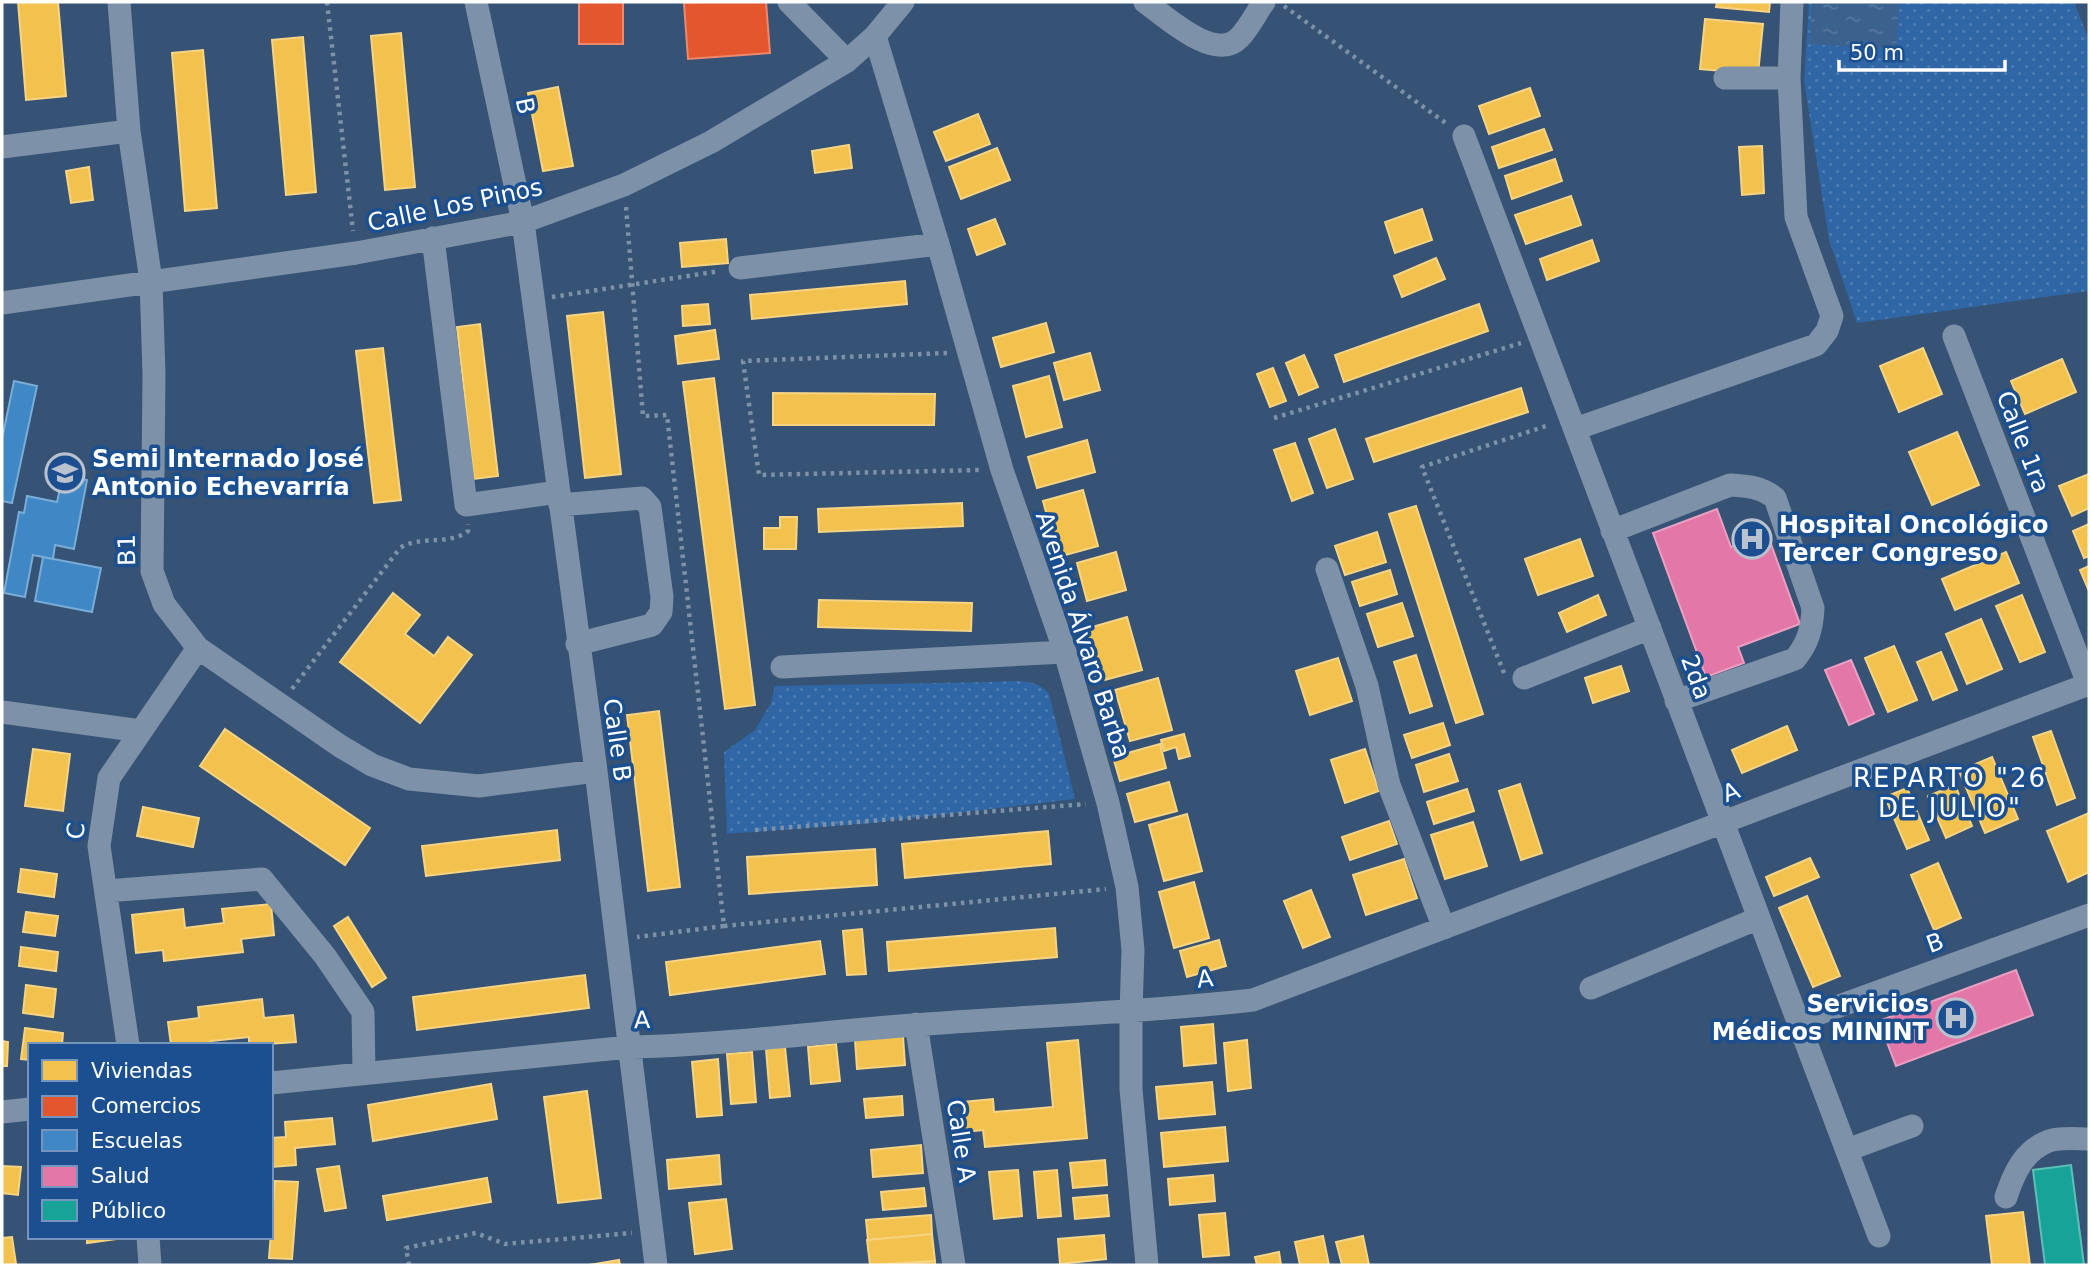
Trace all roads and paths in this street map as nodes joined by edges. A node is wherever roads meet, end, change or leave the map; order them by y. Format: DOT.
graph roads {
  1 [pos="119,2"];
  2 [pos="327,2"];
  3 [pos="476,2"];
  4 [pos="789,2"];
  5 [pos="903,2"];
  6 [pos="1144,2"];
  7 [pos="1264,2"];
  8 [pos="1278,2"];
  9 [pos="1792,2"];
  10 [pos="875,36"];
  11 [pos="847,61"];
  12 [pos="1724,78"];
  13 [pos="1788,78"];
  14 [pos="129,131"];
  15 [pos="1464,136"];
  16 [pos="2,147"];
  17 [pos="523,222"];
  18 [pos="433,238"];
  19 [pos="939,244"];
  20 [pos="356,253"];
  21 [pos="740,268"];
  22 [pos="152,281"];
  23 [pos="534,300"];
  24 [pos="2,303"];
  25 [pos="1954,335"];
  26 [pos="1540,337"];
  27 [pos="969,352"];
  28 [pos="1274,418"];
  29 [pos="1573,424"];
  30 [pos="1002,470"];
  31 [pos="559,498"];
  32 [pos="466,505"];
  33 [pos="1612,531"];
  34 [pos="1327,569"];
  35 [pos="1650,628"];
  36 [pos="578,644"];
  37 [pos="198,648"];
  38 [pos="1065,652"];
  39 [pos="782,667"];
  40 [pos="1524,678"];
  41 [pos="2089,684"];
  42 [pos="1676,701"];
  43 [pos="279,705"];
  44 [pos="2,712"];
  45 [pos="141,731"];
  46 [pos="596,771"];
  47 [pos="1108,803"];
  48 [pos="1723,823"];
  49 [pos="755,830"];
  50 [pos="1127,887"];
  51 [pos="106,891"];
  52 [pos="2089,915"];
  53 [pos="1759,918"];
  54 [pos="724,926"];
  55 [pos="1444,928"];
  56 [pos="1591,988"];
  57 [pos="1131,1012"];
  58 [pos="1798,1021"];
  59 [pos="916,1024"];
  60 [pos="128,1043"];
  61 [pos="629,1046"];
  62 [pos="365,1073"];
  63 [pos="273,1083"];
  64 [pos="28,1109"];
  65 [pos="2,1112"];
  66 [pos="1912,1126"];
  67 [pos="2089,1139"];
  68 [pos="1847,1150"];
  69 [pos="2006,1197"];
  70 [pos="650,1231"];
  71 [pos="1879,1236"];
  72 [pos="148,1239"];
  73 [pos="150,1265"];
  74 [pos="409,1265"];
  75 [pos="656,1265"];
  76 [pos="954,1265"];
  77 [pos="1147,1265"];
  1 -- 14 [label="street, B1"];
  2 -- 20 [label="path"];
  3 -- 17 [label="street, B"];
  4 -- 11 [label="street"];
  5 -- 10 [label="street, Calle Los Pinos"];
  6 -- 7 [label="street"];
  8 -- 15 [label="path"];
  9 -- 13 [label="street"];
  10 -- 11 [label="street, Calle Los Pinos"];
  10 -- 19 [label="street, Avenida Álvaro Barba"];
  11 -- 17 [label="street, Calle Los Pinos"];
  12 -- 13 [label="street"];
  13 -- 29 [label="street"];
  14 -- 16 [label="street"];
  14 -- 22 [label="street, B1"];
  15 -- 26 [label="street, 2da"];
  17 -- 18 [label="street, Calle Los Pinos"];
  17 -- 23 [label="street, Calle B"];
  18 -- 20 [label="street, Calle Los Pinos"];
  18 -- 32 [label="street"];
  19 -- 21 [label="street"];
  19 -- 27 [label="street, Avenida Álvaro Barba"];
  20 -- 22 [label="street, Calle Los Pinos"];
  21 -- 23 [label="path"];
  22 -- 24 [label="street, Calle Los Pinos"];
  22 -- 37 [label="street, B1"];
  23 -- 31 [label="street, Calle B"];
  25 -- 41 [label="street, Calle 1ra"];
  26 -- 28 [label="path"];
  26 -- 29 [label="street, 2da"];
  27 -- 30 [label="street, Avenida Álvaro Barba"];
  27 -- 30 [label="path"];
  29 -- 33 [label="street, 2da"];
  29 -- 40 [label="path"];
  30 -- 38 [label="street, Avenida Álvaro Barba"];
  31 -- 32 [label="street"];
  31 -- 36 [label="street, Calle B"];
  31 -- 36 [label="street"];
  32 -- 43 [label="path"];
  33 -- 35 [label="street, 2da"];
  33 -- 42 [label="street"];
  34 -- 55 [label="street"];
  35 -- 40 [label="street"];
  35 -- 42 [label="street, 2da"];
  36 -- 46 [label="street, Calle B"];
  37 -- 43 [label="street, B1"];
  37 -- 45 [label="street, C"];
  38 -- 39 [label="street"];
  38 -- 47 [label="street, Avenida Álvaro Barba"];
  41 -- 48 [label="street, A"];
  42 -- 48 [label="street, 2da"];
  43 -- 46 [label="street, B1"];
  44 -- 45 [label="street"];
  45 -- 51 [label="street, C"];
  46 -- 61 [label="street, Calle B"];
  47 -- 49 [label="path"];
  47 -- 50 [label="street, Avenida Álvaro Barba"];
  48 -- 53 [label="street, 2da"];
  48 -- 55 [label="street, A"];
  50 -- 54 [label="path"];
  50 -- 57 [label="street, Avenida Álvaro Barba"];
  51 -- 60 [label="street, C"];
  51 -- 62 [label="street"];
  52 -- 58 [label="street, B"];
  53 -- 56 [label="street"];
  53 -- 58 [label="street, 2da"];
  55 -- 57 [label="street, A"];
  57 -- 59 [label="street, A"];
  57 -- 77 [label="street, Avenida Álvaro Barba"];
  58 -- 68 [label="street, 2da"];
  59 -- 61 [label="street, A"];
  59 -- 76 [label="street, Calle A"];
  61 -- 62 [label="street, A"];
  61 -- 70 [label="street, Calle B"];
  62 -- 63 [label="street, A"];
  64 -- 65 [label="street"];
  66 -- 68 [label="street"];
  67 -- 69 [label="street"];
  68 -- 71 [label="street, 2da"];
  70 -- 74 [label="path"];
  70 -- 75 [label="street, Calle B"];
  72 -- 73 [label="street"];
}
